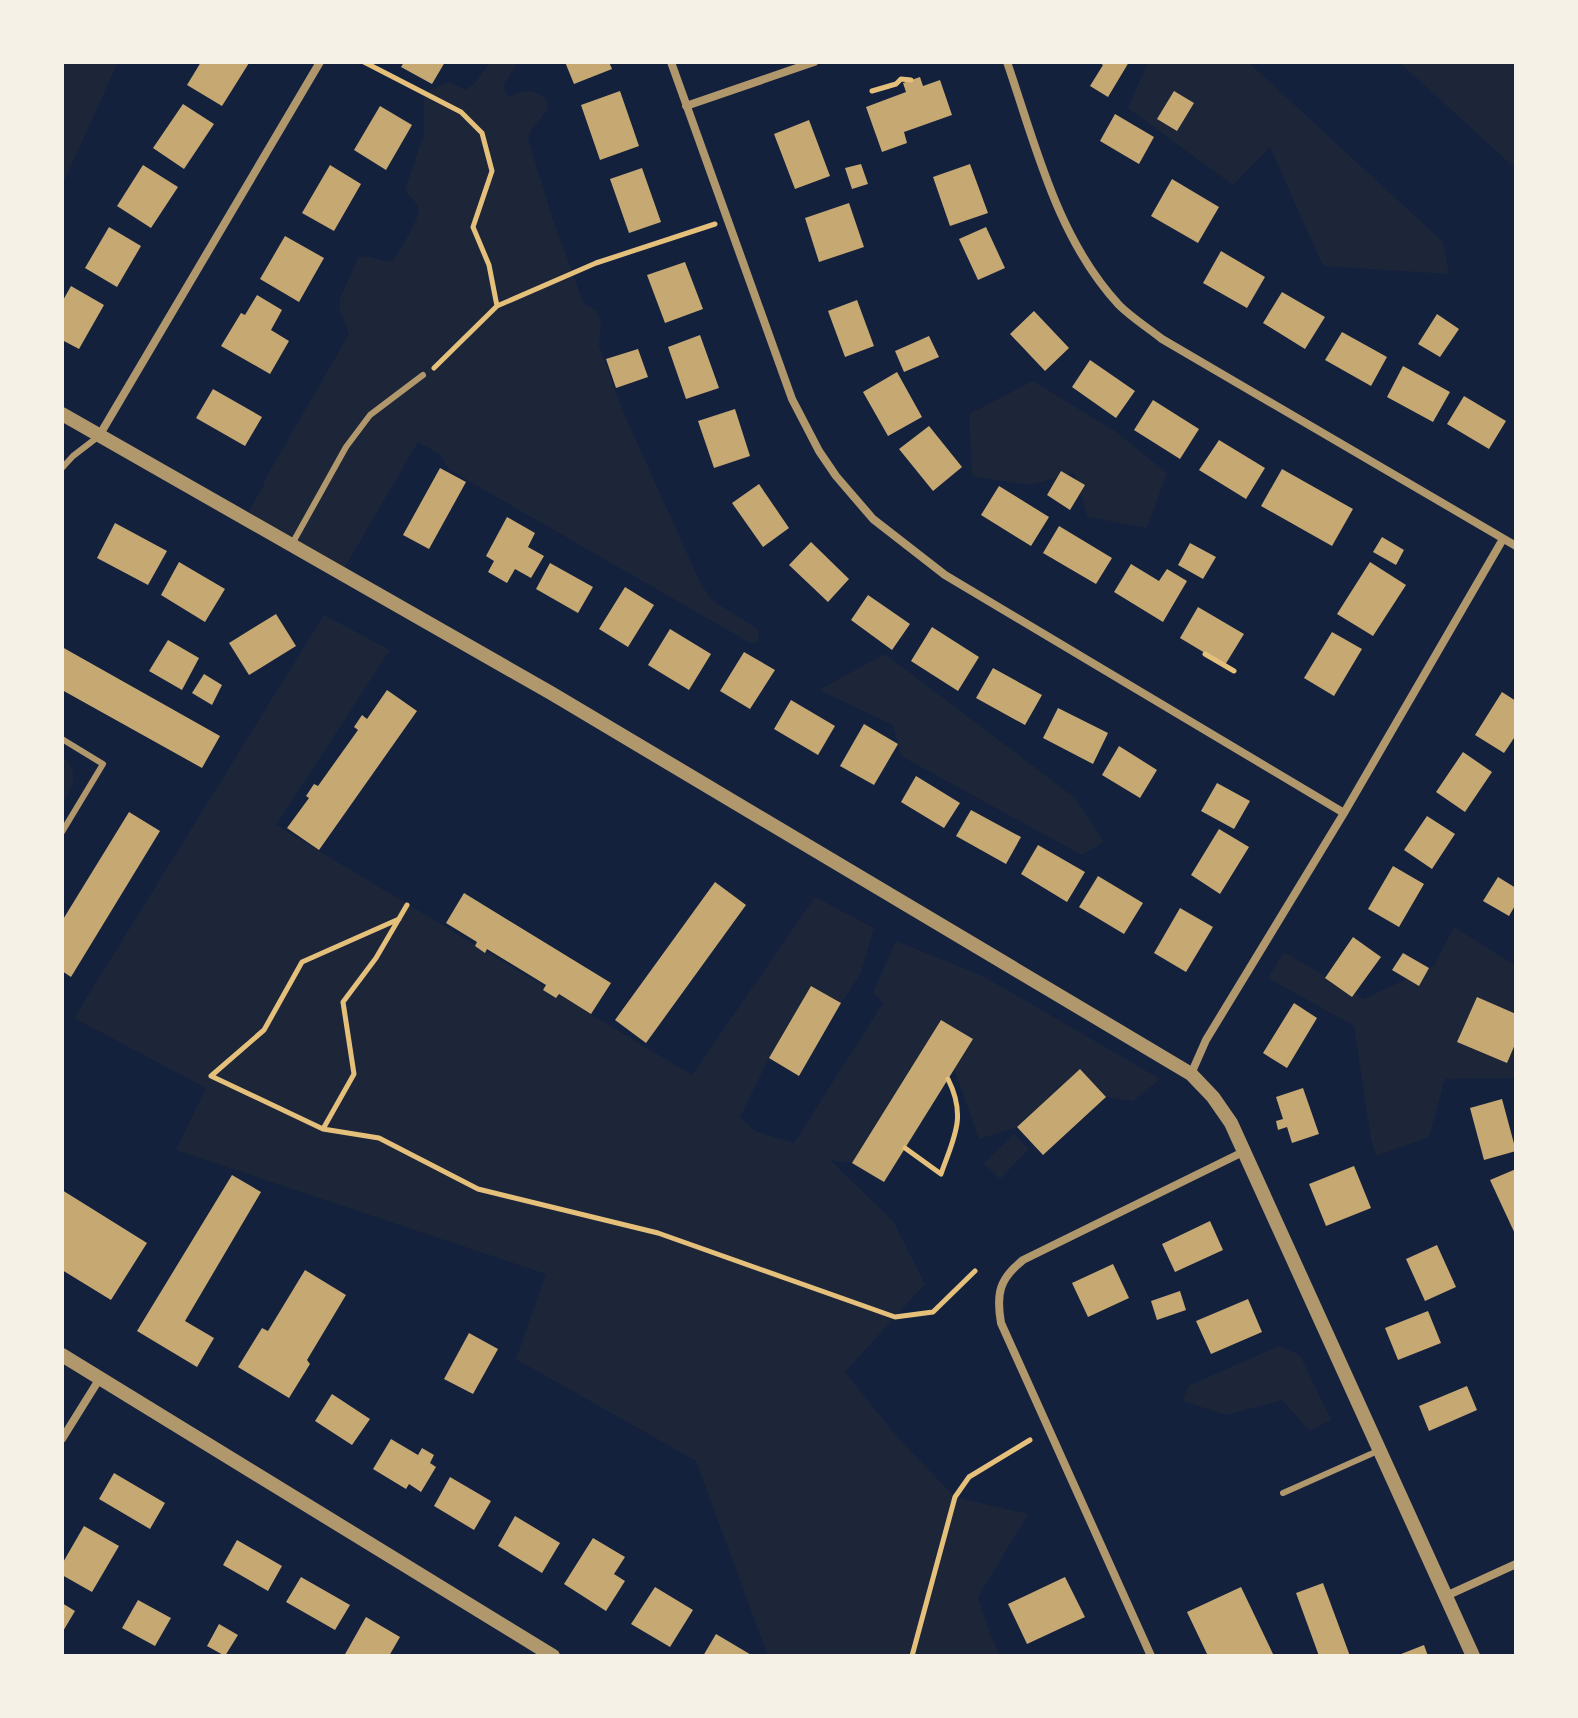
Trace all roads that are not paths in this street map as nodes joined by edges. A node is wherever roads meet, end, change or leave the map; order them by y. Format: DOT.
graph roads {
  1 [pos="320,62"];
  2 [pos="671,62"];
  3 [pos="814,62"];
  4 [pos="1007,62"];
  5 [pos="686,106"];
  6 [pos="423,375"];
  7 [pos="62,414"];
  8 [pos="99,436"];
  9 [pos="62,468"];
  10 [pos="1503,539"];
  11 [pos="292,544"];
  12 [pos="1516,546"];
  13 [pos="62,739"];
  14 [pos="1344,813"];
  15 [pos="62,832"];
  16 [pos="1191,1074"];
  17 [pos="1243,1152"];
  18 [pos="62,1355"];
  19 [pos="100,1378"];
  20 [pos="62,1439"];
  21 [pos="1380,1450"];
  22 [pos="1283,1493"];
  23 [pos="1516,1564"];
  24 [pos="1446,1596"];
  25 [pos="553,1656"];
  26 [pos="1151,1656"];
  27 [pos="1473,1656"];
  1 -- 8 [label="street"];
  2 -- 5 [label="street"];
  3 -- 5 [label="street"];
  4 -- 10 [label="street"];
  5 -- 14 [label="street"];
  6 -- 11 [label="lane"];
  7 -- 8 [label="street"];
  8 -- 9 [label="lane"];
  8 -- 11 [label="street"];
  10 -- 12 [label="street"];
  10 -- 14 [label="street"];
  11 -- 16 [label="street"];
  13 -- 15 [label="lane"];
  14 -- 16 [label="street"];
  16 -- 17 [label="street"];
  17 -- 21 [label="street"];
  17 -- 26 [label="street"];
  18 -- 19 [label="street"];
  19 -- 20 [label="street"];
  19 -- 25 [label="street"];
  21 -- 22 [label="lane"];
  21 -- 24 [label="street"];
  23 -- 24 [label="street"];
  24 -- 27 [label="street"];
}
